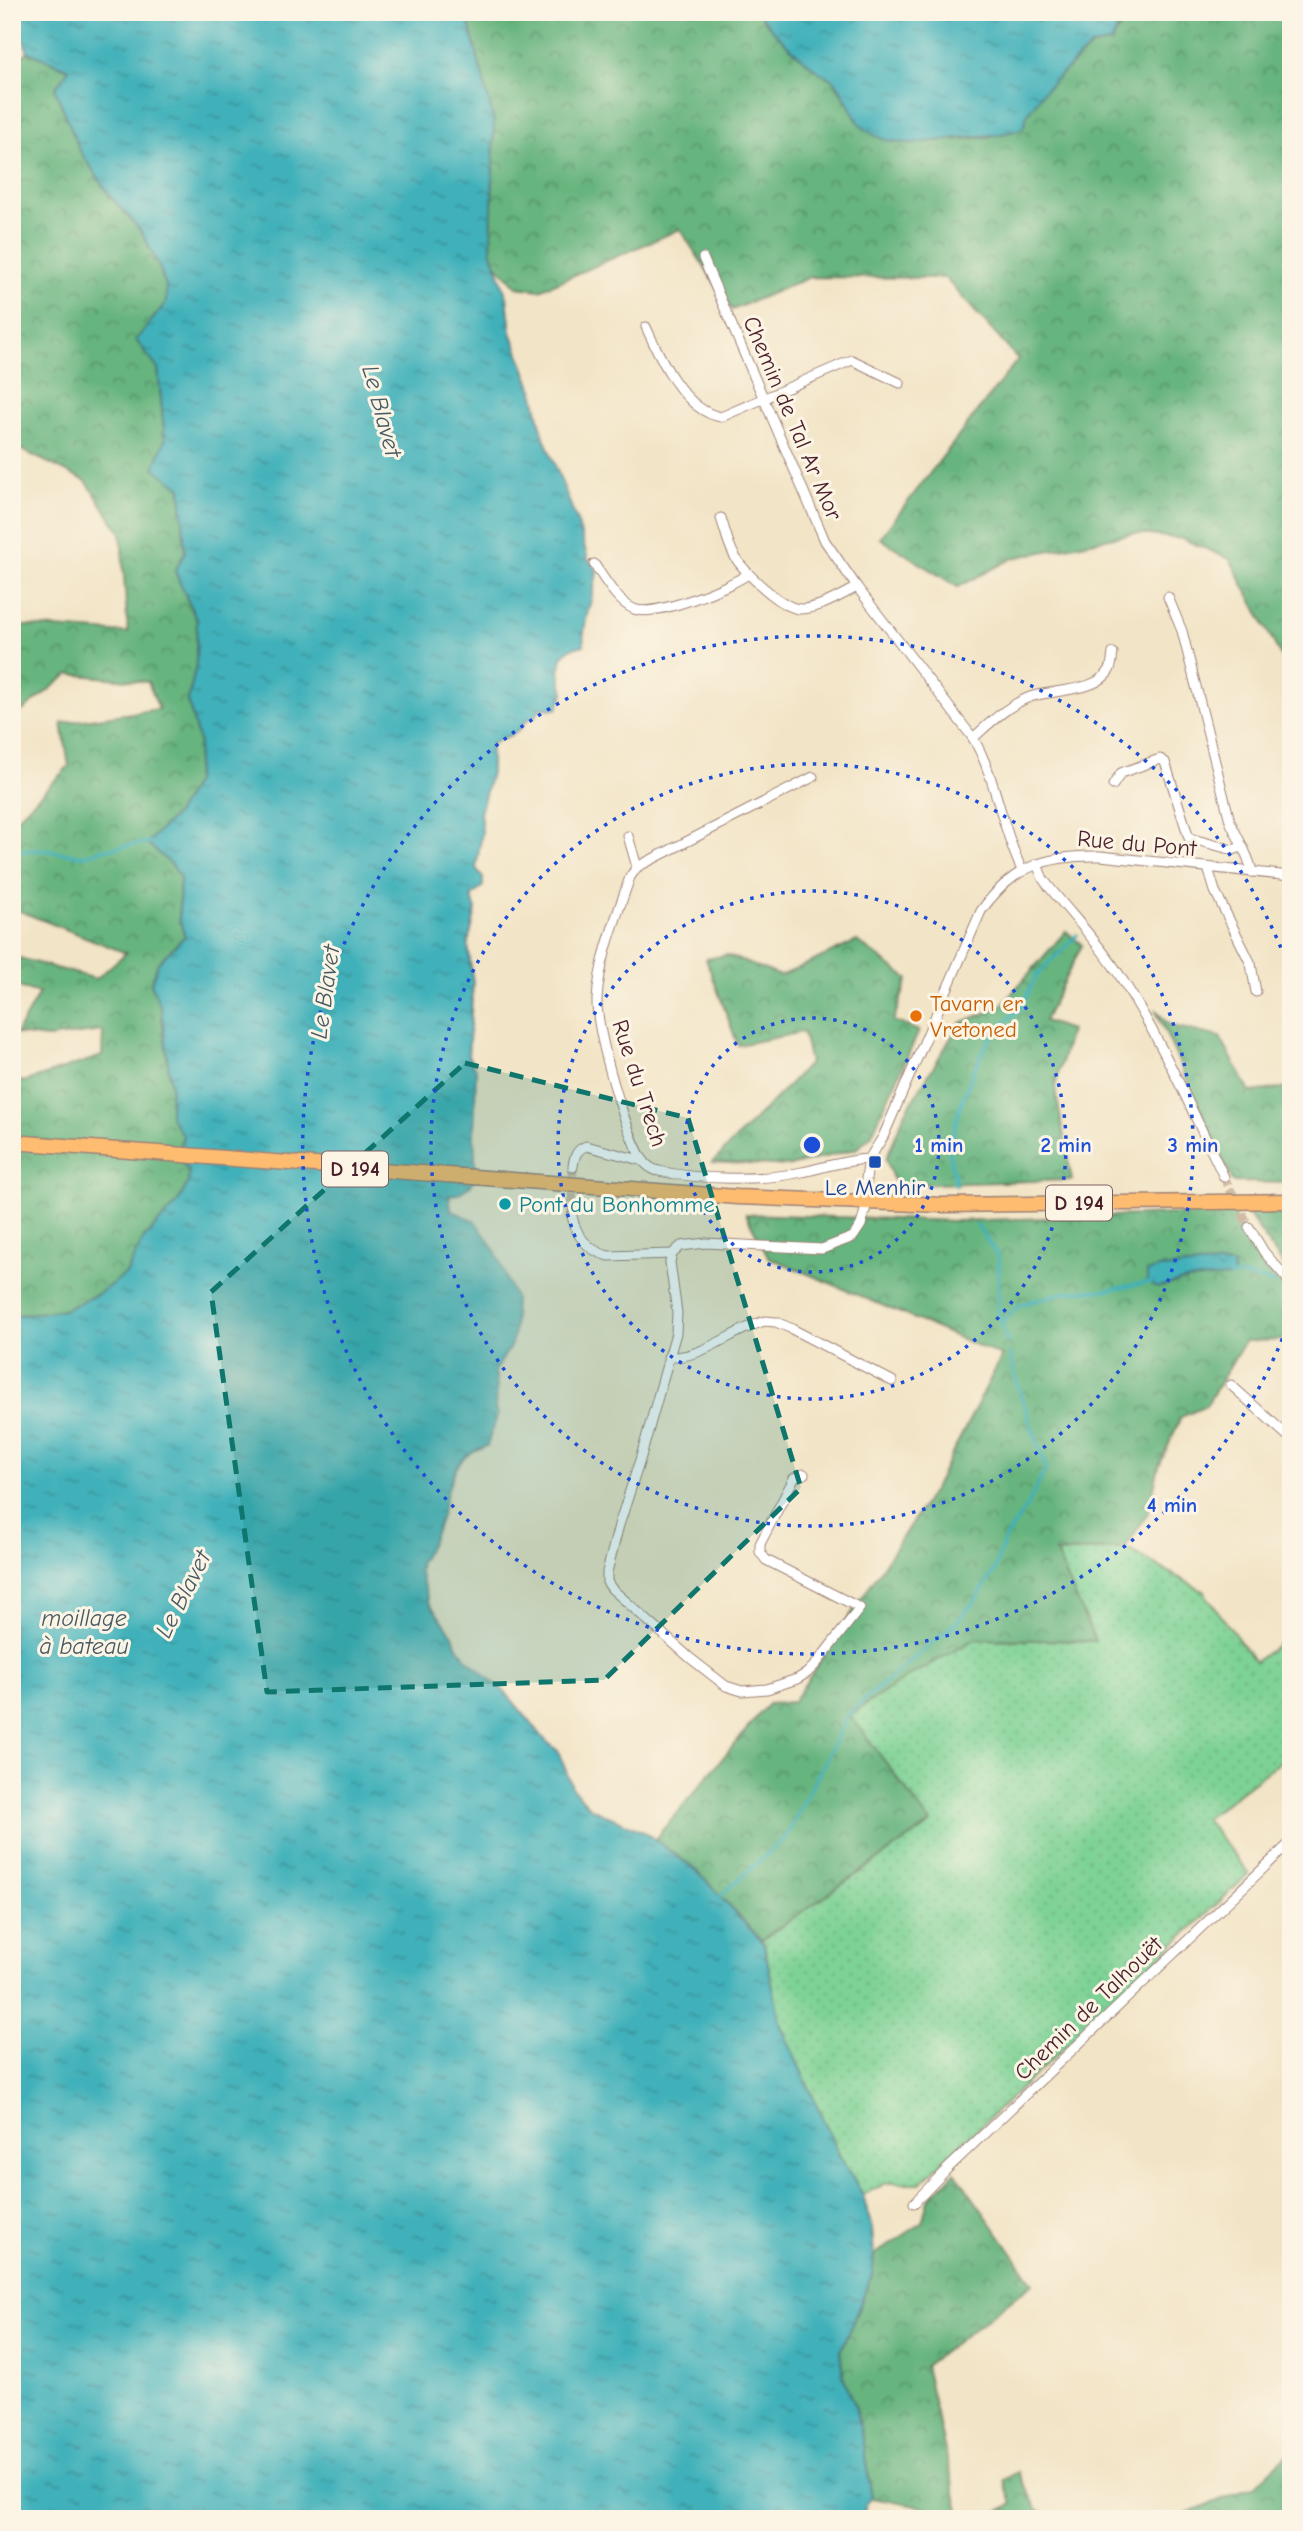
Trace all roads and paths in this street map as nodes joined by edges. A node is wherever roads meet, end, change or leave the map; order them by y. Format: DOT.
graph roads {
  1 [pos="704,258"];
  2 [pos="646,327"];
  3 [pos="900,383"];
  4 [pos="763,400"];
  5 [pos="721,518"];
  6 [pos="594,564"];
  7 [pos="748,574"];
  8 [pos="857,587"];
  9 [pos="1168,597"];
  10 [pos="1113,653"];
  11 [pos="973,738"];
  12 [pos="813,777"];
  13 [pos="1112,785"];
  14 [pos="628,836"];
  15 [pos="1241,847"];
  16 [pos="1037,864"];
  17 [pos="637,867"];
  18 [pos="1208,868"];
  19 [pos="1022,870"];
  20 [pos="1252,872"];
  21 [pos="1291,876"];
  22 [pos="1256,992"];
  23 [pos="12,1142"];
  24 [pos="12,1149"];
  25 [pos="137,1152"];
  26 [pos="869,1159"];
  27 [pos="644,1161"];
  28 [pos="573,1167"];
  29 [pos="1224,1177"];
  30 [pos="1291,1201"];
  31 [pos="867,1203"];
  32 [pos="572,1216"];
  33 [pos="1249,1227"];
  34 [pos="672,1254"];
  35 [pos="1291,1283"];
  36 [pos="668,1357"];
  37 [pos="892,1381"];
  38 [pos="1231,1385"];
  39 [pos="1291,1439"];
  40 [pos="804,1474"];
  41 [pos="1291,1842"];
  42 [pos="914,2203"];
  1 -- 4 [label="street, Chemin de Tal Ar Mor"];
  2 -- 4 [label="street"];
  3 -- 4 [label="street"];
  4 -- 8 [label="street, Chemin de Tal Ar Mor"];
  5 -- 7 [label="street"];
  6 -- 7 [label="street"];
  7 -- 8 [label="street"];
  8 -- 11 [label="street, Chemin de Tal Ar Mor"];
  9 -- 15 [label="street"];
  10 -- 11 [label="street"];
  11 -- 19 [label="street, Chemin de Tal Ar Mor"];
  12 -- 17 [label="street"];
  13 -- 15 [label="street"];
  14 -- 17 [label="street"];
  15 -- 20 [label="street"];
  16 -- 18 [label="street, Rue du Pont"];
  16 -- 19 [label="street, Rue du Pont"];
  16 -- 29 [label="street"];
  17 -- 27 [label="street, Rue du Trech"];
  18 -- 20 [label="street, Rue du Pont"];
  18 -- 22 [label="street"];
  19 -- 26 [label="street, Rue du Pont"];
  20 -- 21 [label="street, Rue du Pont"];
  23 -- 25 [label="main road, D 194"];
  24 -- 25 [label="main road, D 194"];
  25 -- 31 [label="main road, D 194"];
  26 -- 27 [label="street, Rue du Trech"];
  26 -- 31 [label="street, Rue du Pont"];
  27 -- 28 [label="street"];
  30 -- 31 [label="main road, D 194"];
  31 -- 34 [label="street"];
  32 -- 34 [label="street"];
  33 -- 35 [label="street"];
  34 -- 36 [label="street"];
  36 -- 37 [label="street"];
  36 -- 40 [label="street"];
  38 -- 39 [label="street"];
  41 -- 42 [label="street, Chemin de Talhouët"];
}
